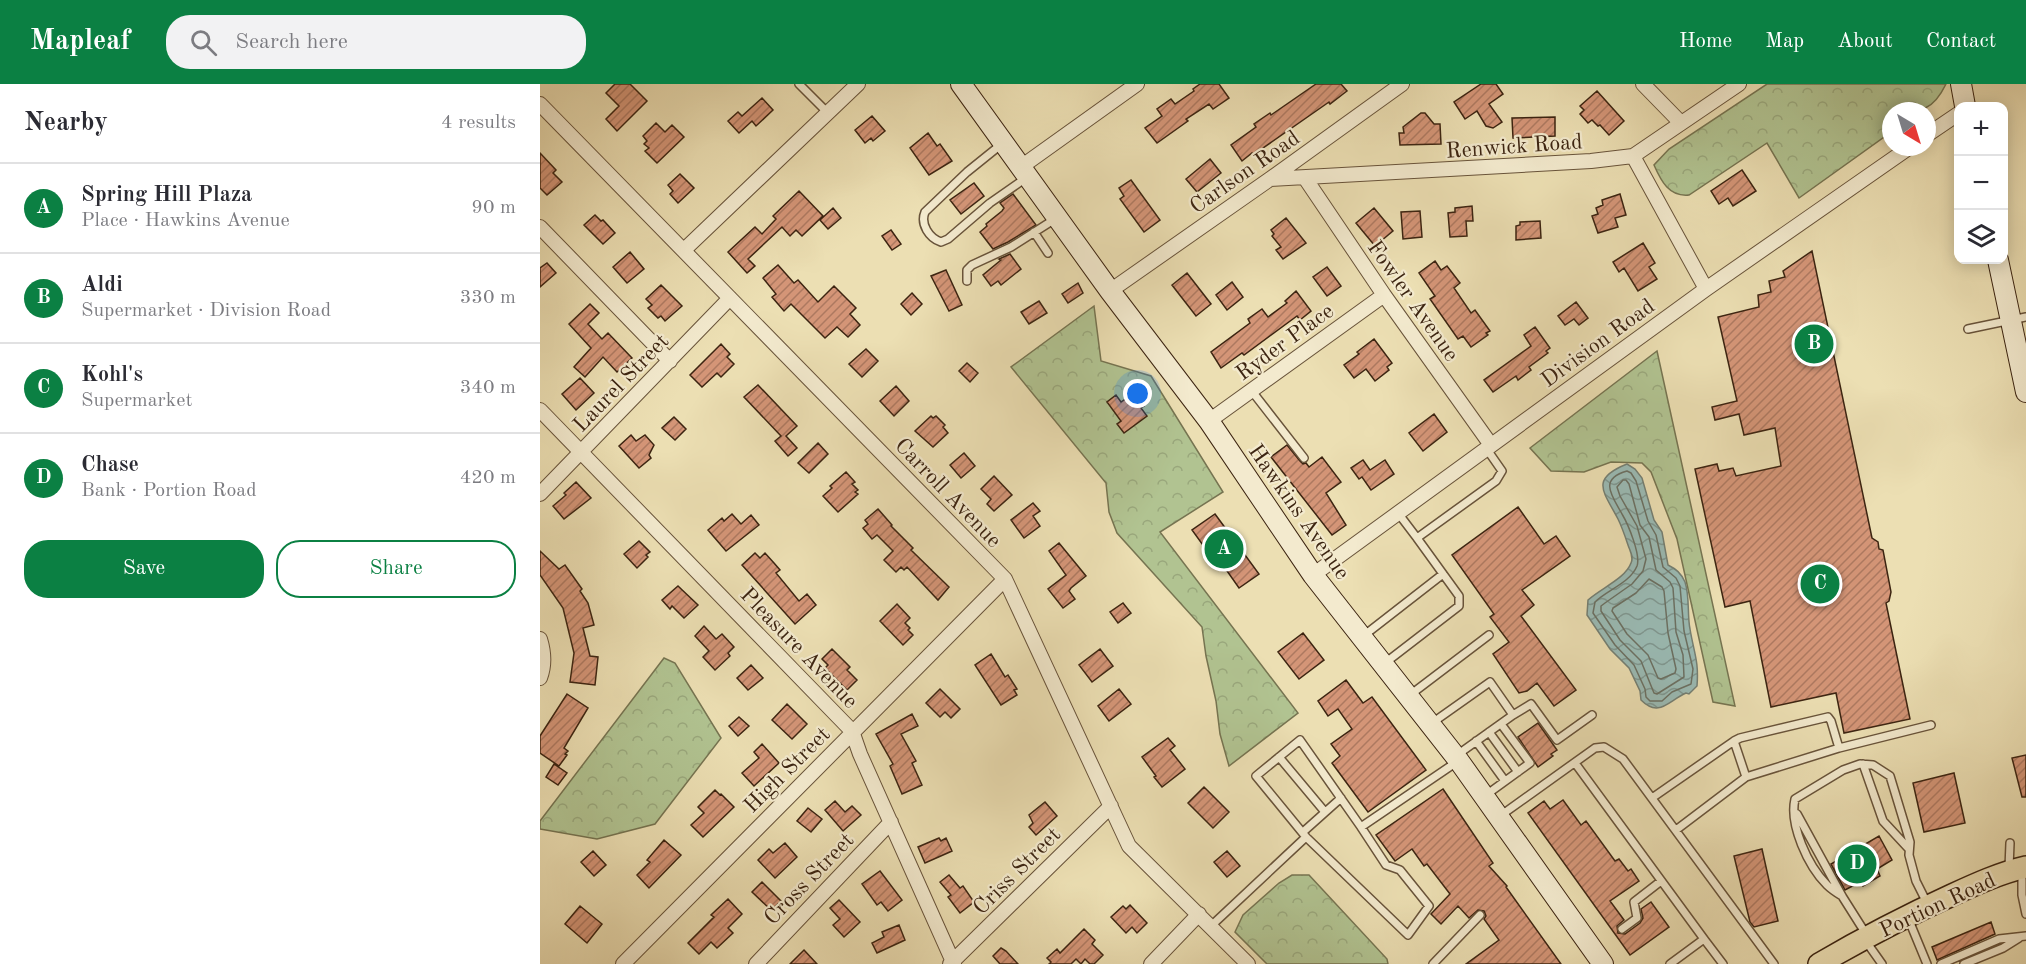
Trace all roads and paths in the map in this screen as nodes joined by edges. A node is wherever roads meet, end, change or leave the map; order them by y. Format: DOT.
graph roads {
  1 [pos="799,84"];
  2 [pos="858,84"];
  3 [pos="961,84"];
  4 [pos="1137,84"];
  5 [pos="1402,84"];
  6 [pos="1643,84"];
  7 [pos="1739,84"];
  8 [pos="1961,84"];
  9 [pos="1964,102"];
  10 [pos="540,104"];
  11 [pos="828,113"];
  12 [pos="1954,117"];
  13 [pos="1681,123"];
  14 [pos="1936,129"];
  15 [pos="1004,143"];
  16 [pos="1633,156"];
  17 [pos="1897,156"];
  18 [pos="1024,172"];
  19 [pos="1305,178"];
  20 [pos="1270,180"];
  21 [pos="1057,217"];
  22 [pos="540,227"];
  23 [pos="1034,232"];
  24 [pos="684,250"];
  25 [pos="1048,253"];
  26 [pos="1999,264"];
  27 [pos="967,281"];
  28 [pos="1706,289"];
  29 [pos="1110,291"];
  30 [pos="1384,295"];
  31 [pos="730,298"];
  32 [pos="2018,318"];
  33 [pos="1968,329"];
  34 [pos="670,360"];
  35 [pos="1251,390"];
  36 [pos="2026,392"];
  37 [pos="540,411"];
  38 [pos="1209,421"];
  39 [pos="1488,447"];
  40 [pos="581,453"];
  41 [pos="1304,458"];
  42 [pos="540,494"];
  43 [pos="1398,513"];
  44 [pos="1418,538"];
  45 [pos="1443,574"];
  46 [pos="1313,575"];
  47 [pos="1005,579"];
  48 [pos="1489,635"];
  49 [pos="1362,637"];
  50 [pos="540,639"];
  51 [pos="1383,664"];
  52 [pos="540,678"];
  53 [pos="1408,696"];
  54 [pos="1513,715"];
  55 [pos="1592,715"];
  56 [pos="1430,724"];
  57 [pos="1501,724"];
  58 [pos="1931,725"];
  59 [pos="852,731"];
  60 [pos="1489,732"];
  61 [pos="1476,741"];
  62 [pos="1734,741"];
  63 [pos="1839,748"];
  64 [pos="1279,757"];
  65 [pos="1457,759"];
  66 [pos="1575,763"];
  67 [pos="1863,764"];
  68 [pos="1518,772"];
  69 [pos="1746,777"];
  70 [pos="1505,781"];
  71 [pos="1484,797"];
  72 [pos="1341,798"];
  73 [pos="1652,798"];
  74 [pos="1111,806"];
  75 [pos="1793,806"];
  76 [pos="1325,812"];
  77 [pos="1498,818"];
  78 [pos="891,822"];
  79 [pos="1361,827"];
  80 [pos="1676,830"];
  81 [pos="1304,834"];
  82 [pos="2010,843"];
  83 [pos="1910,846"];
  84 [pos="2019,869"];
  85 [pos="1661,881"];
  86 [pos="1842,896"];
  87 [pos="1928,906"];
  88 [pos="1199,914"];
  89 [pos="2026,914"];
  90 [pos="1480,915"];
  91 [pos="1907,915"];
  92 [pos="1211,926"];
  93 [pos="1622,929"];
  94 [pos="1866,937"];
  95 [pos="2023,937"];
  96 [pos="1704,939"];
  97 [pos="952,963"];
  98 [pos="623,964"];
  99 [pos="756,964"];
  100 [pos="1151,964"];
  101 [pos="1248,964"];
  102 [pos="1433,964"];
  103 [pos="1603,964"];
  104 [pos="1670,964"];
  105 [pos="1723,964"];
  106 [pos="1774,964"];
  107 [pos="1819,964"];
  108 [pos="1882,964"];
  109 [pos="1927,964"];
  110 [pos="1941,964"];
  111 [pos="1964,964"];
  1 -- 11 [label="lane"];
  2 -- 11 [label="street"];
  3 -- 15 [label="street, Hawkins Avenue"];
  4 -- 18 [label="street"];
  5 -- 20 [label="street, Carlson Road"];
  6 -- 13 [label="street"];
  7 -- 13 [label="street, Renwick Road"];
  8 -- 9 [label="street"];
  10 -- 24 [label="street, Carroll Avenue"];
  11 -- 24 [label="street"];
  12 -- 14 [label="street"];
  13 -- 16 [label="street, Renwick Road"];
  15 -- 18 [label="street, Hawkins Avenue"];
  15 -- 18 [label="lane"];
  16 -- 19 [label="street, Renwick Road"];
  16 -- 28 [label="street"];
  17 -- 28 [label="street, Division Road"];
  18 -- 21 [label="street, Hawkins Avenue"];
  19 -- 20 [label="street, Renwick Road"];
  19 -- 30 [label="street, Fowler Avenue"];
  20 -- 29 [label="street, Carlson Road"];
  21 -- 23 [label="lane"];
  21 -- 29 [label="street, Hawkins Avenue"];
  22 -- 34 [label="street"];
  23 -- 25 [label="lane"];
  23 -- 27 [label="lane"];
  24 -- 31 [label="street, Carroll Avenue"];
  26 -- 32 [label="street"];
  28 -- 39 [label="street, Division Road"];
  29 -- 38 [label="street, Hawkins Avenue"];
  30 -- 35 [label="street, Ryder Place"];
  30 -- 39 [label="street, Fowler Avenue"];
  31 -- 34 [label="street, Laurel Street"];
  31 -- 47 [label="street, Carroll Avenue"];
  32 -- 33 [label="lane"];
  32 -- 36 [label="street"];
  34 -- 40 [label="street, Laurel Street"];
  35 -- 38 [label="street, Ryder Place"];
  35 -- 41 [label="lane"];
  37 -- 40 [label="street, Pleasure Avenue"];
  38 -- 46 [label="street, Hawkins Avenue"];
  39 -- 43 [label="street, Division Road"];
  39 -- 44 [label="lane"];
  40 -- 42 [label="street, Laurel Street"];
  40 -- 59 [label="street, Pleasure Avenue"];
  43 -- 44 [label="lane"];
  43 -- 46 [label="street, Division Road"];
  44 -- 45 [label="lane"];
  45 -- 49 [label="lane"];
  45 -- 51 [label="lane"];
  46 -- 49 [label="street, Hawkins Avenue"];
  47 -- 59 [label="street, High Street"];
  47 -- 74 [label="street, Carroll Avenue"];
  48 -- 53 [label="lane"];
  49 -- 51 [label="street, Hawkins Avenue"];
  50 -- 52 [label="street"];
  51 -- 53 [label="street, Hawkins Avenue"];
  53 -- 56 [label="street, Hawkins Avenue"];
  54 -- 55 [label="lane"];
  54 -- 56 [label="lane"];
  54 -- 57 [label="lane"];
  56 -- 65 [label="street, Hawkins Avenue"];
  57 -- 60 [label="lane"];
  57 -- 68 [label="lane"];
  58 -- 63 [label="lane"];
  59 -- 78 [label="street, Pleasure Avenue"];
  59 -- 98 [label="street, High Street"];
  60 -- 61 [label="lane"];
  60 -- 68 [label="lane"];
  61 -- 65 [label="lane"];
  61 -- 70 [label="lane"];
  62 -- 63 [label="lane"];
  62 -- 69 [label="lane"];
  62 -- 73 [label="lane"];
  63 -- 69 [label="lane"];
  64 -- 72 [label="lane"];
  64 -- 76 [label="lane"];
  64 -- 81 [label="lane"];
  65 -- 71 [label="street, Hawkins Avenue"];
  65 -- 79 [label="lane"];
  66 -- 73 [label="lane"];
  66 -- 77 [label="lane"];
  66 -- 85 [label="lane"];
  67 -- 75 [label="lane"];
  67 -- 83 [label="lane"];
  67 -- 83 [label="lane"];
  68 -- 70 [label="lane"];
  69 -- 80 [label="lane"];
  70 -- 71 [label="lane"];
  71 -- 77 [label="street, Hawkins Avenue"];
  72 -- 76 [label="lane"];
  72 -- 79 [label="lane"];
  73 -- 80 [label="lane"];
  74 -- 88 [label="street, Carroll Avenue"];
  74 -- 97 [label="street, Criss Street"];
  75 -- 86 [label="lane"];
  75 -- 86 [label="lane"];
  76 -- 81 [label="lane"];
  77 -- 103 [label="street, Hawkins Avenue"];
  78 -- 97 [label="street, Pleasure Avenue"];
  78 -- 99 [label="street, Cross Street"];
  79 -- 81 [label="lane"];
  80 -- 106 [label="lane"];
  81 -- 92 [label="lane"];
  82 -- 84 [label="lane"];
  83 -- 87 [label="lane"];
  84 -- 87 [label="main road, Portion Road"];
  84 -- 89 [label="lane"];
  85 -- 93 [label="lane"];
  85 -- 96 [label="lane"];
  86 -- 94 [label="lane"];
  87 -- 91 [label="main road, Portion Road"];
  88 -- 92 [label="street, Carroll Avenue"];
  88 -- 100 [label="street"];
  90 -- 102 [label="lane"];
  91 -- 94 [label="main road, Portion Road"];
  91 -- 109 [label="lane"];
  92 -- 101 [label="street, Carroll Avenue"];
  94 -- 107 [label="main road, Portion Road"];
  94 -- 108 [label="lane"];
  95 -- 110 [label="lane"];
  95 -- 111 [label="lane"];
  96 -- 104 [label="lane"];
  96 -- 105 [label="lane"];
}
